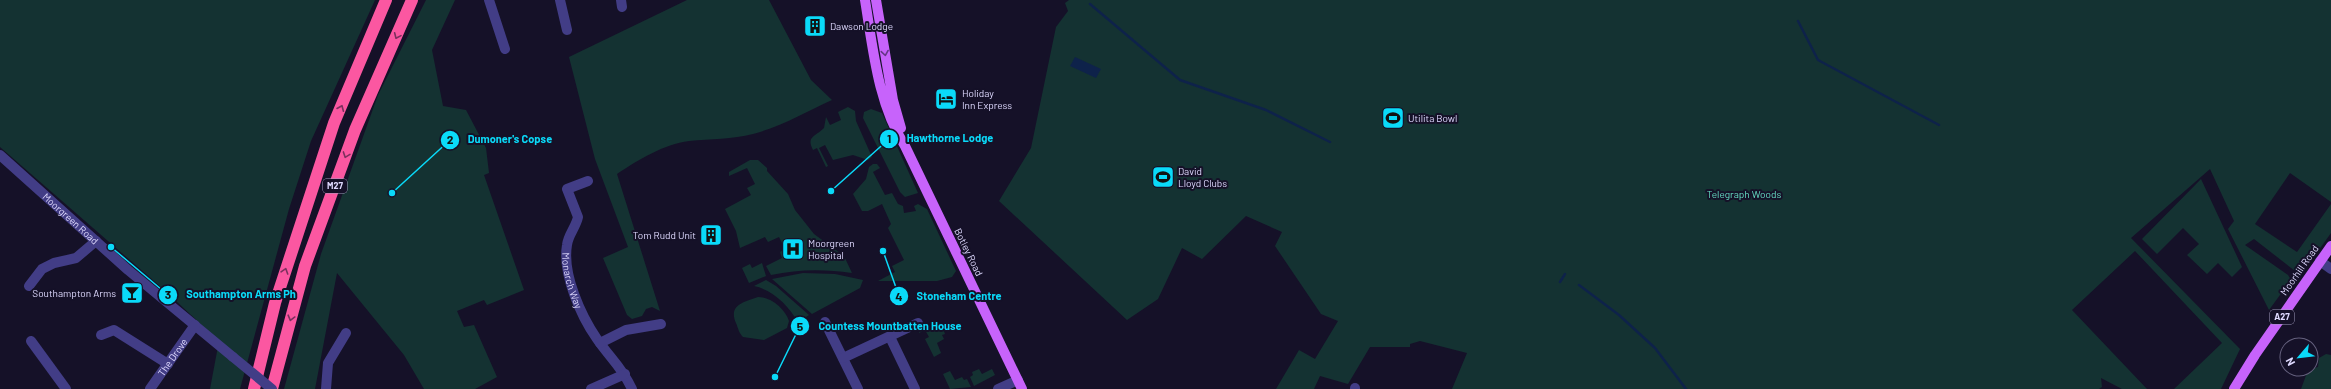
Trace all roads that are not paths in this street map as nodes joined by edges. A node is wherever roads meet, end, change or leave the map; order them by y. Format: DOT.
graph roads {
  1 [pos="386,0"];
  2 [pos="412,0"];
  3 [pos="489,0"];
  4 [pos="560,0"];
  5 [pos="865,0"];
  6 [pos="876,0"];
  7 [pos="567,30"];
  8 [pos="505,49"];
  9 [pos="905,146"];
  10 [pos="0,155"];
  11 [pos="588,181"];
  12 [pos="96,241"];
  13 [pos="2331,246"];
  14 [pos="2320,261"];
  15 [pos="2331,269"];
  16 [pos="29,286"];
  17 [pos="825,322"];
  18 [pos="918,323"];
  19 [pos="661,324"];
  20 [pos="195,325"];
  21 [pos="346,333"];
  22 [pos="101,335"];
  23 [pos="890,337"];
  24 [pos="31,341"];
  25 [pos="600,343"];
  26 [pos="843,358"];
  27 [pos="168,364"];
  28 [pos="625,374"];
  29 [pos="1020,384"];
  30 [pos="66,389"];
  31 [pos="150,389"];
  32 [pos="254,389"];
  33 [pos="272,389"];
  34 [pos="326,389"];
  35 [pos="591,389"];
  36 [pos="632,389"];
  37 [pos="858,389"];
  38 [pos="915,389"];
  39 [pos="998,389"];
  40 [pos="2234,389"];
  32 -- 1 [label="highway, M27, one-way"];
  2 -- 33 [label="highway, M27, one-way"];
  3 -- 8 [label="street"];
  4 -- 7 [label="street"];
  5 -- 9 [label="main road, Botley Road"];
  6 -- 9 [label="main road, Botley Road, one-way"];
  9 -- 29 [label="main road, Botley Road"];
  10 -- 12 [label="street, Moorgreen Road"];
  11 -- 25 [label="street, Monarch Way"];
  12 -- 16 [label="street"];
  12 -- 20 [label="street, Moorgreen Road"];
  13 -- 14 [label="main road, Moorhill Road / A27"];
  14 -- 15 [label="street"];
  14 -- 40 [label="main road, Moorhill Road / A27"];
  17 -- 26 [label="street"];
  18 -- 23 [label="street"];
  19 -- 25 [label="street"];
  20 -- 27 [label="street, The Drove"];
  20 -- 33 [label="street, Moorgreen Road, bridge"];
  21 -- 34 [label="street"];
  22 -- 27 [label="street"];
  23 -- 26 [label="street"];
  23 -- 38 [label="street"];
  24 -- 30 [label="street"];
  25 -- 28 [label="street, Monarch Way"];
  26 -- 37 [label="street"];
  27 -- 31 [label="street, The Drove"];
  28 -- 35 [label="street"];
  28 -- 36 [label="street, Monarch Way"];
  29 -- 39 [label="street"];
}
